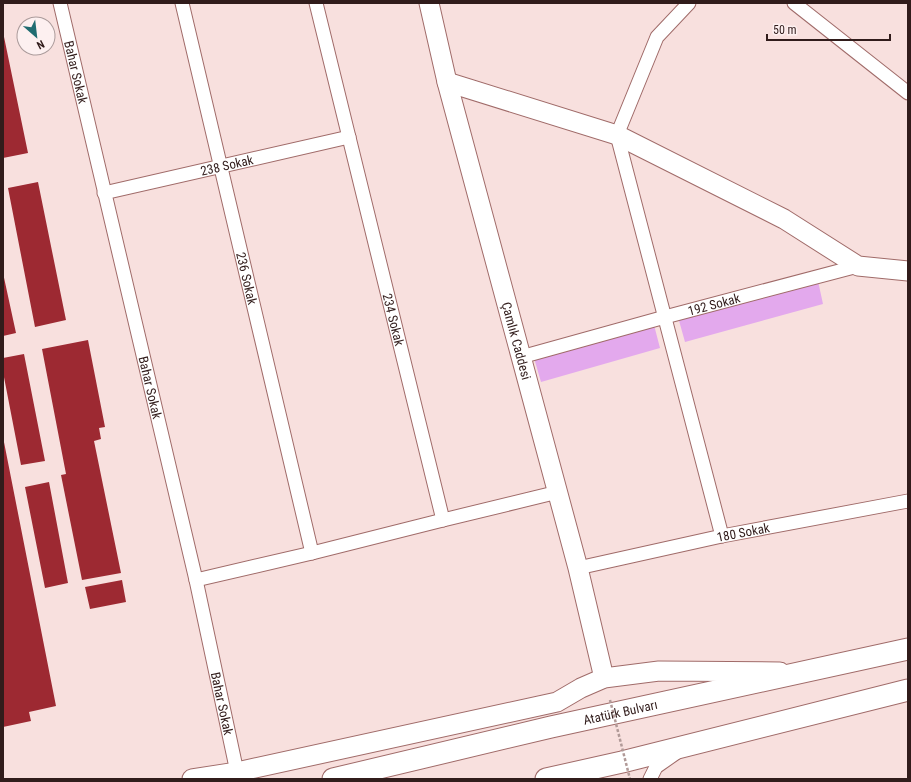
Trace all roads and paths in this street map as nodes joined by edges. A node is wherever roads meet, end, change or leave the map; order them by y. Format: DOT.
graph roads {
  1 [pos="60,3"];
  2 [pos="182,3"];
  3 [pos="316,3"];
  4 [pos="689,3"];
  5 [pos="794,3"];
  6 [pos="432,7"];
  7 [pos="447,82"];
  8 [pos="908,92"];
  9 [pos="617,135"];
  10 [pos="349,137"];
  11 [pos="221,167"];
  12 [pos="104,193"];
  13 [pos="858,266"];
  14 [pos="908,271"];
  15 [pos="665,316"];
  16 [pos="521,357"];
  17 [pos="558,492"];
  18 [pos="908,501"];
  19 [pos="443,520"];
  20 [pos="722,536"];
  21 [pos="312,553"];
  22 [pos="578,568"];
  23 [pos="196,580"];
  24 [pos="908,649"];
  25 [pos="803,672"];
  26 [pos="604,678"];
  27 [pos="908,690"];
  28 [pos="610,700"];
  29 [pos="686,746"];
  30 [pos="237,772"];
  31 [pos="570,776"];
  32 [pos="192,779"];
  33 [pos="333,779"];
  34 [pos="546,779"];
  35 [pos="630,779"];
  36 [pos="650,779"];
  1 -- 12 [label="street, Bahar Sokak"];
  2 -- 11 [label="street, 236 Sokak"];
  3 -- 10 [label="street, 234 Sokak"];
  4 -- 9 [label="street"];
  5 -- 8 [label="street"];
  6 -- 7 [label="street, Çamlık Caddesi"];
  7 -- 9 [label="street"];
  7 -- 16 [label="street, Çamlık Caddesi"];
  9 -- 13 [label="street"];
  9 -- 15 [label="street"];
  10 -- 11 [label="street, 238 Sokak"];
  10 -- 19 [label="street, 234 Sokak"];
  11 -- 12 [label="street, 238 Sokak"];
  11 -- 21 [label="street, 236 Sokak"];
  12 -- 23 [label="street, Bahar Sokak"];
  13 -- 14 [label="street, 192 Sokak"];
  13 -- 15 [label="street, 192 Sokak"];
  15 -- 16 [label="street, 192 Sokak"];
  15 -- 20 [label="street"];
  16 -- 17 [label="street, Çamlık Caddesi"];
  17 -- 19 [label="street"];
  17 -- 22 [label="street, Çamlık Caddesi"];
  18 -- 20 [label="street, 180 Sokak"];
  19 -- 21 [label="street"];
  20 -- 22 [label="street, 180 Sokak"];
  21 -- 23 [label="street"];
  22 -- 26 [label="street, Çamlık Caddesi"];
  23 -- 30 [label="street, Bahar Sokak"];
  24 -- 25 [label="main road, Atatürk Bulvarı"];
  25 -- 26 [label="street"];
  25 -- 33 [label="main road, Atatürk Bulvarı"];
  26 -- 30 [label="street"];
  27 -- 29 [label="main road"];
  28 -- 35 [label="path, bridge"];
  29 -- 31 [label="main road"];
  29 -- 36 [label="street"];
  30 -- 32 [label="street"];
  31 -- 34 [label="main road"];
}
